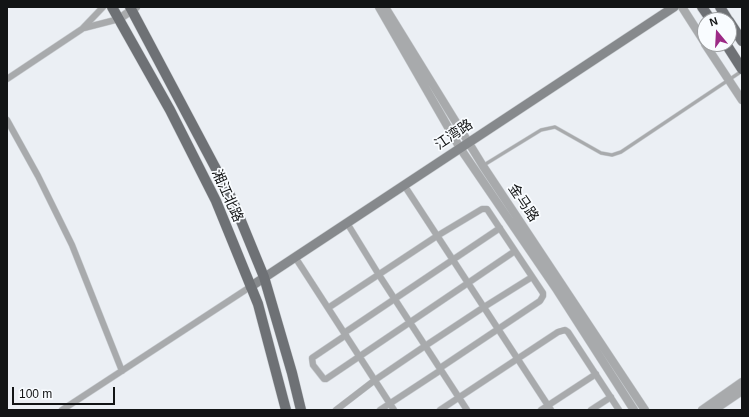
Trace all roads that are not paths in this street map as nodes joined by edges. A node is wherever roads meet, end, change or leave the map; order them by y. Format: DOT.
graph roads {
  1 [pos="103,7"];
  2 [pos="112,7"];
  3 [pos="379,7"];
  4 [pos="385,7"];
  5 [pos="674,7"];
  6 [pos="682,7"];
  7 [pos="133,8"];
  8 [pos="119,19"];
  9 [pos="82,29"];
  10 [pos="697,31"];
  11 [pos="710,52"];
  12 [pos="731,52"];
  13 [pos="742,70"];
  14 [pos="7,79"];
  15 [pos="729,80"];
  16 [pos="742,100"];
  17 [pos="7,120"];
  18 [pos="468,143"];
  19 [pos="460,148"];
  20 [pos="483,166"];
  21 [pos="404,185"];
  22 [pos="347,223"];
  23 [pos="500,228"];
  24 [pos="437,236"];
  25 [pos="515,251"];
  26 [pos="295,257"];
  27 [pos="453,260"];
  28 [pos="379,275"];
  29 [pos="264,277"];
  30 [pos="532,277"];
  31 [pos="468,284"];
  32 [pos="250,287"];
  33 [pos="395,299"];
  34 [pos="484,307"];
  35 [pos="328,308"];
  36 [pos="410,323"];
  37 [pos="498,329"];
  38 [pos="345,334"];
  39 [pos="425,346"];
  40 [pos="360,356"];
  41 [pos="518,359"];
  42 [pos="441,369"];
  43 [pos="122,371"];
  44 [pos="596,374"];
  45 [pos="375,380"];
  46 [pos="742,382"];
  47 [pos="742,391"];
  48 [pos="459,397"];
  49 [pos="611,397"];
  50 [pos="390,403"];
  51 [pos="550,408"];
  52 [pos="62,410"];
  53 [pos="286,410"];
  54 [pos="301,410"];
  55 [pos="336,410"];
  56 [pos="380,410"];
  57 [pos="394,410"];
  58 [pos="440,410"];
  59 [pos="467,410"];
  60 [pos="541,410"];
  61 [pos="591,410"];
  62 [pos="619,410"];
  63 [pos="634,410"];
  64 [pos="645,410"];
  65 [pos="702,410"];
  66 [pos="714,410"];
  1 -- 9 [label="street"];
  2 -- 8 [label="main road, 湘江北路"];
  3 -- 19 [label="street, 金马路"];
  4 -- 18 [label="street, 金马路"];
  5 -- 18 [label="main road, 江湾路"];
  6 -- 10 [label="street"];
  7 -- 8 [label="street"];
  7 -- 29 [label="main road, 湘江北路"];
  8 -- 9 [label="street"];
  8 -- 32 [label="main road, 湘江北路"];
  9 -- 14 [label="street"];
  11 -- 15 [label="street"];
  12 -- 13 [label="main road"];
  13 -- 15 [label="lane"];
  15 -- 16 [label="street"];
  15 -- 20 [label="lane"];
  17 -- 43 [label="street"];
  18 -- 19 [label="main road, 江湾路"];
  18 -- 20 [label="street, 金马路"];
  19 -- 21 [label="main road, 江湾路"];
  19 -- 63 [label="street, 金马路"];
  20 -- 64 [label="street, 金马路"];
  21 -- 22 [label="main road, 江湾路"];
  21 -- 24 [label="street"];
  22 -- 26 [label="main road, 江湾路"];
  22 -- 28 [label="street"];
  23 -- 24 [label="street"];
  23 -- 25 [label="street"];
  23 -- 27 [label="street"];
  24 -- 27 [label="street"];
  24 -- 28 [label="street"];
  25 -- 30 [label="street"];
  25 -- 31 [label="street"];
  26 -- 29 [label="main road, 江湾路"];
  26 -- 35 [label="street"];
  27 -- 31 [label="street"];
  27 -- 33 [label="street"];
  28 -- 33 [label="street"];
  28 -- 35 [label="street"];
  29 -- 32 [label="main road, 江湾路"];
  29 -- 54 [label="main road, 湘江北路"];
  30 -- 34 [label="street"];
  30 -- 37 [label="street"];
  31 -- 34 [label="street"];
  31 -- 36 [label="street"];
  32 -- 43 [label="street"];
  32 -- 53 [label="main road, 湘江北路"];
  33 -- 36 [label="street"];
  33 -- 38 [label="street"];
  34 -- 37 [label="street"];
  34 -- 39 [label="street"];
  35 -- 38 [label="street"];
  36 -- 39 [label="street"];
  36 -- 40 [label="street"];
  37 -- 41 [label="street"];
  37 -- 42 [label="street"];
  38 -- 40 [label="street"];
  38 -- 40 [label="street"];
  39 -- 42 [label="street"];
  39 -- 45 [label="street"];
  40 -- 45 [label="street"];
  41 -- 44 [label="street"];
  41 -- 48 [label="street"];
  41 -- 51 [label="street"];
  42 -- 48 [label="street"];
  42 -- 50 [label="street"];
  43 -- 52 [label="street"];
  44 -- 49 [label="street"];
  44 -- 51 [label="street"];
  45 -- 50 [label="street"];
  45 -- 55 [label="street"];
  46 -- 65 [label="street"];
  47 -- 66 [label="street"];
  48 -- 58 [label="street"];
  48 -- 59 [label="street"];
  49 -- 61 [label="street"];
  49 -- 62 [label="street"];
  50 -- 56 [label="street"];
  50 -- 57 [label="street"];
  51 -- 60 [label="street"];
}
